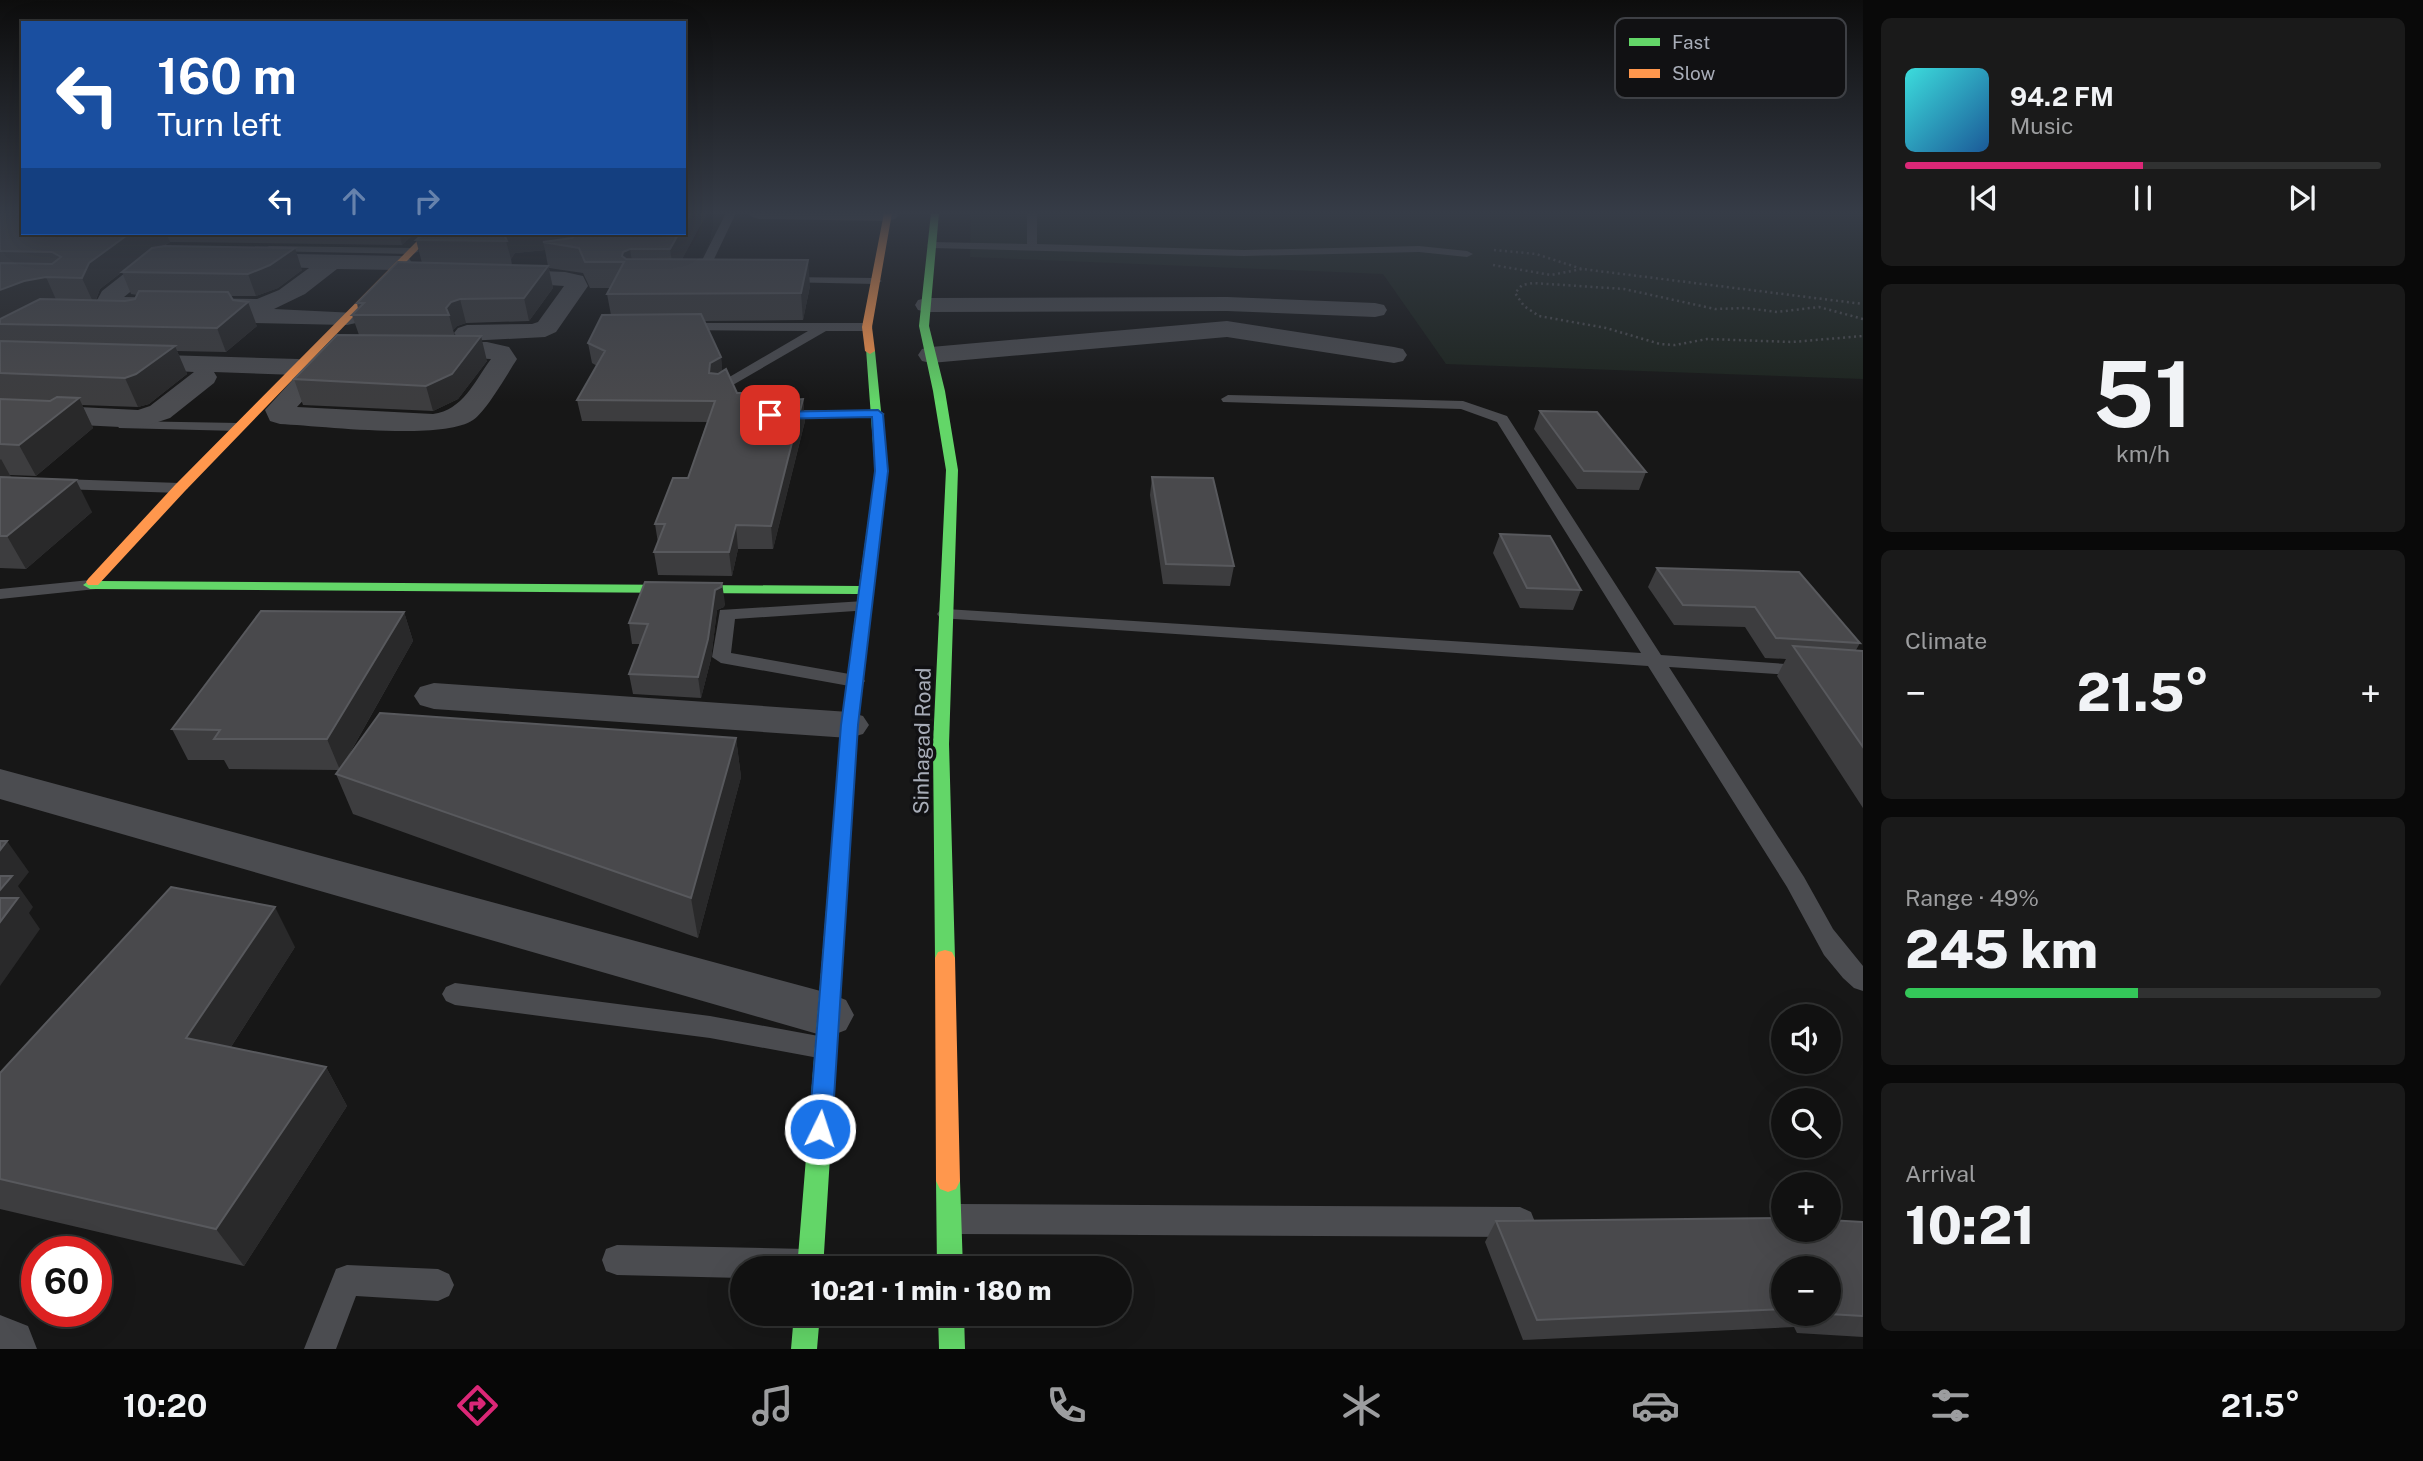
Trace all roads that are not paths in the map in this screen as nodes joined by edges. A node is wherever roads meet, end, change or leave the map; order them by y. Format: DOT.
graph roads {
  1 [pos="136,276"];
  2 [pos="313,276"];
  3 [pos="389,276"];
  4 [pos="540,276"];
  5 [pos="694,276"];
  6 [pos="877,276"];
  7 [pos="929,276"];
  8 [pos="712,279"];
  9 [pos="766,279"];
  10 [pos="876,281"];
  11 [pos="928,294"];
  12 [pos="1349,295"];
  13 [pos="1375,310"];
  14 [pos="90,314"];
  15 [pos="672,327"];
  16 [pos="824,327"];
  17 [pos="867,327"];
  18 [pos="369,340"];
  19 [pos="320,349"];
  20 [pos="931,355"];
  21 [pos="1394,355"];
  22 [pos="204,377"];
  23 [pos="719,389"];
  24 [pos="1228,399"];
  25 [pos="0,412"];
  26 [pos="878,414"];
  27 [pos="770,415"];
  28 [pos="0,422"];
  29 [pos="239,427"];
  30 [pos="0,482"];
  31 [pos="180,488"];
  32 [pos="0,583"];
  33 [pos="90,585"];
  34 [pos="0,594"];
  35 [pos="865,598"];
  36 [pos="946,614"];
  37 [pos="1656,661"];
  38 [pos="1822,671"];
  39 [pos="855,681"];
  40 [pos="434,696"];
  41 [pos="849,725"];
  42 [pos="0,784"];
  43 [pos="1863,981"];
  44 [pos="455,994"];
  45 [pos="827,1031"];
  46 [pos="950,1218"];
  47 [pos="1546,1222"];
  48 [pos="812,1256"];
  49 [pos="950,1256"];
  50 [pos="617,1260"];
  51 [pos="730,1263"];
  52 [pos="438,1285"];
  53 [pos="806,1326"];
  54 [pos="951,1326"];
  55 [pos="0,1347"];
  56 [pos="5,1349"];
  57 [pos="320,1349"];
  58 [pos="804,1349"];
  59 [pos="952,1349"];
  1 -- 2 [label="street"];
  3 -- 19 [label="main road"];
  4 -- 19 [label="street"];
  5 -- 8 [label="lane"];
  6 -- 10 [label="main road"];
  7 -- 11 [label="main road, Sinhagad Road"];
  9 -- 10 [label="lane"];
  10 -- 17 [label="main road"];
  11 -- 12 [label="street"];
  11 -- 13 [label="street"];
  11 -- 20 [label="main road, Sinhagad Road"];
  14 -- 19 [label="street"];
  15 -- 16 [label="lane"];
  16 -- 17 [label="lane"];
  16 -- 23 [label="lane"];
  17 -- 26 [label="main road"];
  18 -- 19 [label="street"];
  19 -- 22 [label="street"];
  19 -- 22 [label="street"];
  19 -- 29 [label="main road"];
  20 -- 21 [label="street"];
  20 -- 36 [label="main road, Sinhagad Road"];
  22 -- 25 [label="street"];
  24 -- 37 [label="lane"];
  26 -- 27 [label="lane"];
  26 -- 35 [label="main road"];
  28 -- 29 [label="lane"];
  29 -- 31 [label="main road"];
  30 -- 31 [label="lane"];
  31 -- 33 [label="main road"];
  32 -- 33 [label="lane"];
  33 -- 34 [label="lane"];
  33 -- 35 [label="main road"];
  35 -- 39 [label="main road"];
  35 -- 39 [label="lane"];
  36 -- 37 [label="lane"];
  36 -- 46 [label="main road, Sinhagad Road"];
  37 -- 38 [label="lane"];
  37 -- 43 [label="lane"];
  39 -- 41 [label="main road"];
  40 -- 41 [label="street"];
  41 -- 45 [label="main road"];
  42 -- 45 [label="street"];
  44 -- 45 [label="lane"];
  45 -- 48 [label="main road"];
  46 -- 47 [label="lane"];
  46 -- 49 [label="main road, Sinhagad Road"];
  50 -- 51 [label="lane"];
  52 -- 57 [label="lane"];
  53 -- 58 [label="main road"];
  54 -- 59 [label="main road"];
  55 -- 56 [label="street"];
}
